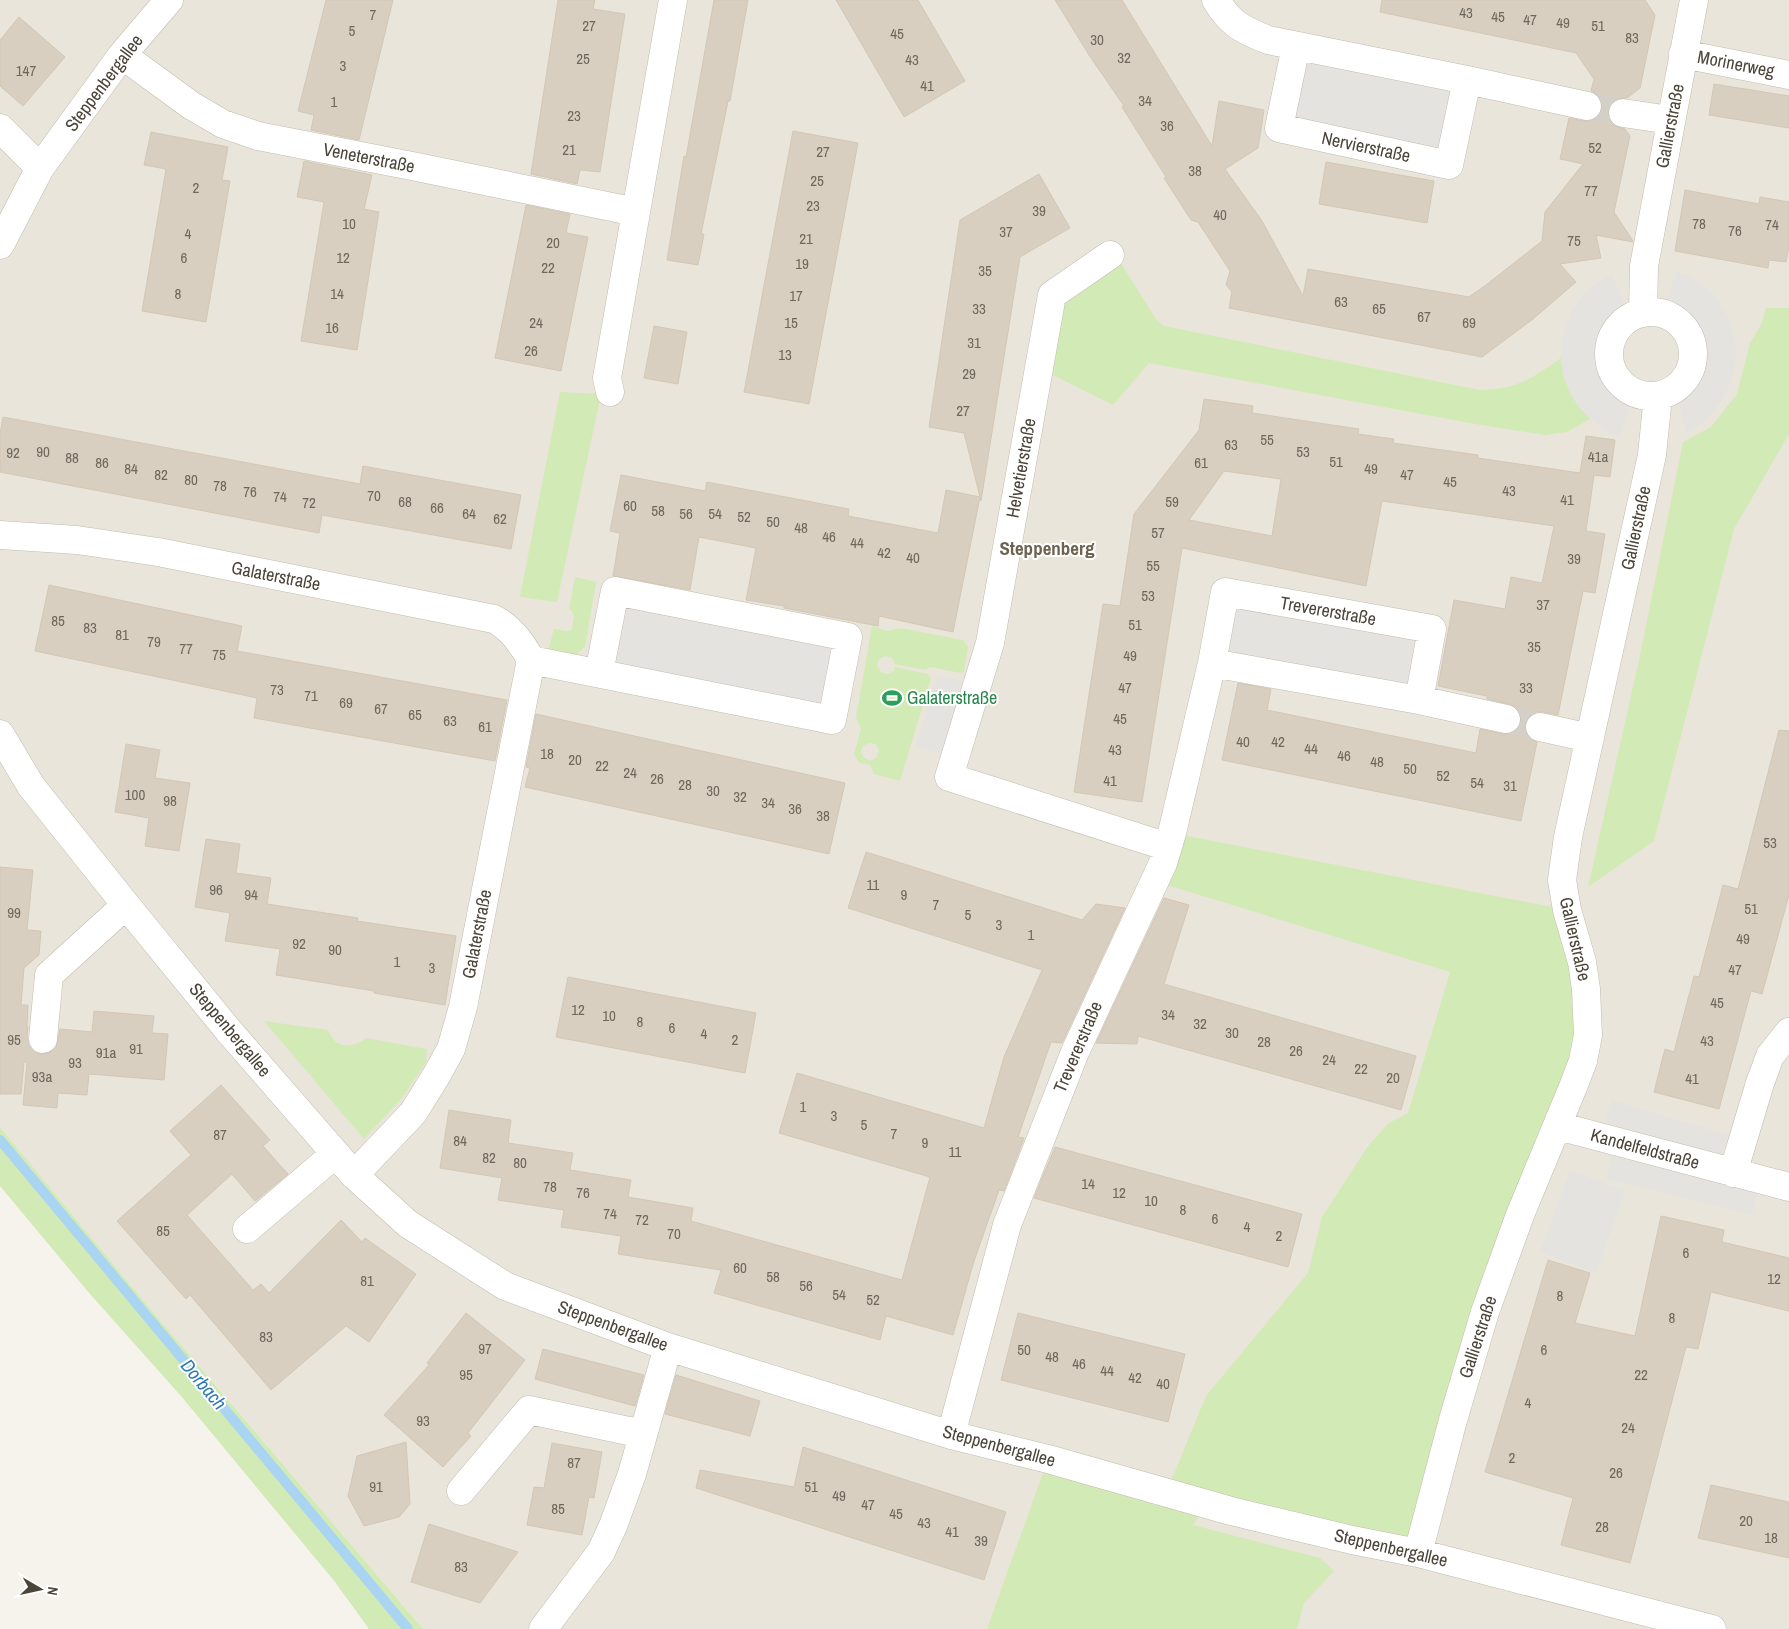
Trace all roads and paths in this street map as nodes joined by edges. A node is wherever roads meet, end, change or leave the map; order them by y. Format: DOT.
graph roads {
  1 [pos="169,0"];
  2 [pos="673,0"];
  3 [pos="1216,0"];
  4 [pos="1694,0"];
  5 [pos="1296,46"];
  6 [pos="1683,54"];
  7 [pos="122,55"];
  8 [pos="1789,74"];
  9 [pos="1468,80"];
  10 [pos="1587,106"];
  11 [pos="1623,114"];
  12 [pos="1670,120"];
  13 [pos="0,128"];
  14 [pos="40,168"];
  15 [pos="636,212"];
  16 [pos="0,245"];
  17 [pos="1110,254"];
  18 [pos="1643,313"];
  19 [pos="610,392"];
  20 [pos="1658,396"];
  21 [pos="0,535"];
  22 [pos="530,660"];
  23 [pos="1212,663"];
  24 [pos="599,672"];
  25 [pos="1419,700"];
  26 [pos="1506,719"];
  27 [pos="1540,727"];
  28 [pos="0,734"];
  29 [pos="1590,738"];
  30 [pos="1168,847"];
  31 [pos="126,905"];
  32 [pos="1789,1032"];
  33 [pos="43,1040"];
  34 [pos="1558,1126"];
  35 [pos="335,1154"];
  36 [pos="1733,1173"];
  37 [pos="354,1175"];
  38 [pos="1789,1187"];
  39 [pos="247,1229"];
  40 [pos="668,1347"];
  41 [pos="643,1434"];
  42 [pos="951,1435"];
  43 [pos="461,1491"];
  44 [pos="1418,1553"];
  45 [pos="1705,1628"];
  46 [pos="543,1629"];
  1 -- 7 [label="street, Steppenbergallee"];
  2 -- 15 [label="street"];
  3 -- 5 [label="street"];
  4 -- 6 [label="street, Gallierstraße"];
  5 -- 9 [label="street"];
  5 -- 9 [label="street, Nervierstraße"];
  6 -- 8 [label="street, Morinerweg"];
  6 -- 12 [label="street, Gallierstraße"];
  7 -- 14 [label="street, Steppenbergallee"];
  7 -- 15 [label="street, Veneterstraße"];
  9 -- 10 [label="street"];
  11 -- 12 [label="street"];
  12 -- 18 [label="street, Gallierstraße"];
  13 -- 14 [label="street"];
  14 -- 16 [label="street, Steppenbergallee"];
  15 -- 19 [label="street"];
  17 -- 30 [label="street, Helvetierstraße"];
  18 -- 20 [label="street"];
  18 -- 20 [label="street"];
  20 -- 29 [label="street, Gallierstraße"];
  21 -- 22 [label="street, Galaterstraße"];
  22 -- 24 [label="street"];
  22 -- 37 [label="street, Galaterstraße"];
  23 -- 25 [label="street"];
  23 -- 25 [label="street, Trevererstraße"];
  23 -- 30 [label="street, Trevererstraße"];
  24 -- 24 [label="street"];
  25 -- 26 [label="street"];
  27 -- 29 [label="street"];
  28 -- 31 [label="street, Steppenbergallee"];
  29 -- 34 [label="street, Gallierstraße"];
  30 -- 42 [label="street, Trevererstraße"];
  31 -- 33 [label="street"];
  31 -- 35 [label="street, Steppenbergallee"];
  32 -- 36 [label="street"];
  34 -- 36 [label="street, Kandelfeldstraße"];
  34 -- 44 [label="street, Gallierstraße"];
  35 -- 37 [label="street, Steppenbergallee"];
  35 -- 39 [label="street"];
  36 -- 38 [label="street, Kandelfeldstraße"];
  37 -- 40 [label="street, Steppenbergallee"];
  40 -- 41 [label="street"];
  40 -- 42 [label="street, Steppenbergallee"];
  41 -- 43 [label="street"];
  41 -- 46 [label="street"];
  42 -- 44 [label="street, Steppenbergallee"];
  44 -- 45 [label="street, Steppenbergallee"];
}
